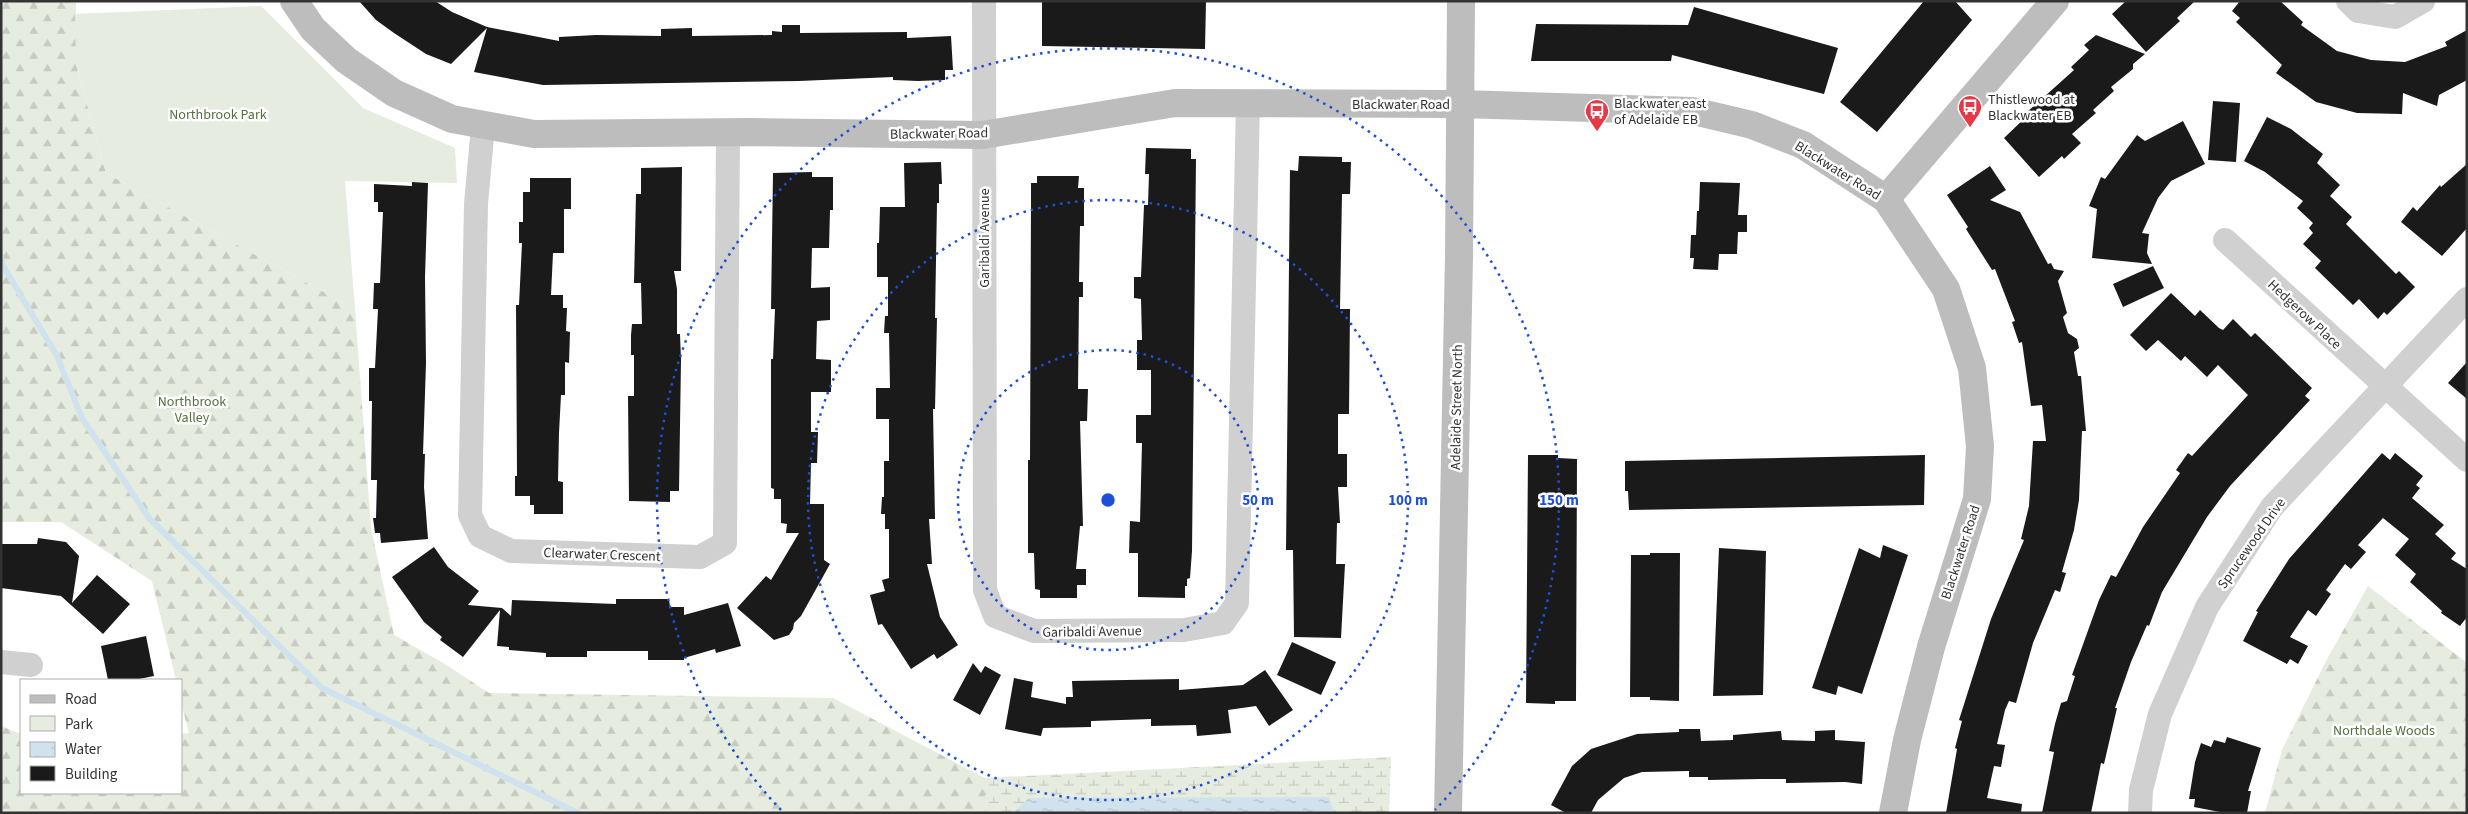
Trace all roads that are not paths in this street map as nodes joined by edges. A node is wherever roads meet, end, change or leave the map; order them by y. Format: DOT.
graph roads {
  1 [pos="294,1"];
  2 [pos="984,1"];
  3 [pos="1461,1"];
  4 [pos="2055,1"];
  5 [pos="2348,1"];
  6 [pos="2423,1"];
  7 [pos="1248,103"];
  8 [pos="1460,104"];
  9 [pos="483,126"];
  10 [pos="728,133"];
  11 [pos="984,135"];
  12 [pos="1886,199"];
  13 [pos="2225,240"];
  14 [pos="2467,299"];
  15 [pos="2385,388"];
  16 [pos="2467,460"];
  17 [pos="1,662"];
  18 [pos="31,665"];
  19 [pos="1448,813"];
  20 [pos="1892,813"];
  21 [pos="2140,813"];
  1 -- 9 [label="street, Blackwater Road"];
  2 -- 11 [label="street, Garibaldi Avenue"];
  3 -- 8 [label="street, Adelaide Street North"];
  4 -- 12 [label="street"];
  5 -- 6 [label="street"];
  7 -- 8 [label="street, Blackwater Road"];
  7 -- 11 [label="street, Blackwater Road"];
  7 -- 11 [label="street, Garibaldi Avenue"];
  8 -- 12 [label="street, Blackwater Road"];
  8 -- 19 [label="street, Adelaide Street North"];
  9 -- 10 [label="street, Blackwater Road"];
  9 -- 10 [label="street, Clearwater Crescent"];
  10 -- 11 [label="street, Blackwater Road"];
  12 -- 20 [label="street, Blackwater Road"];
  13 -- 15 [label="street, Hedgerow Place"];
  14 -- 15 [label="street, Sprucewood Drive"];
  15 -- 16 [label="street, Hedgerow Place"];
  15 -- 21 [label="street, Sprucewood Drive"];
  17 -- 18 [label="street"];
}
